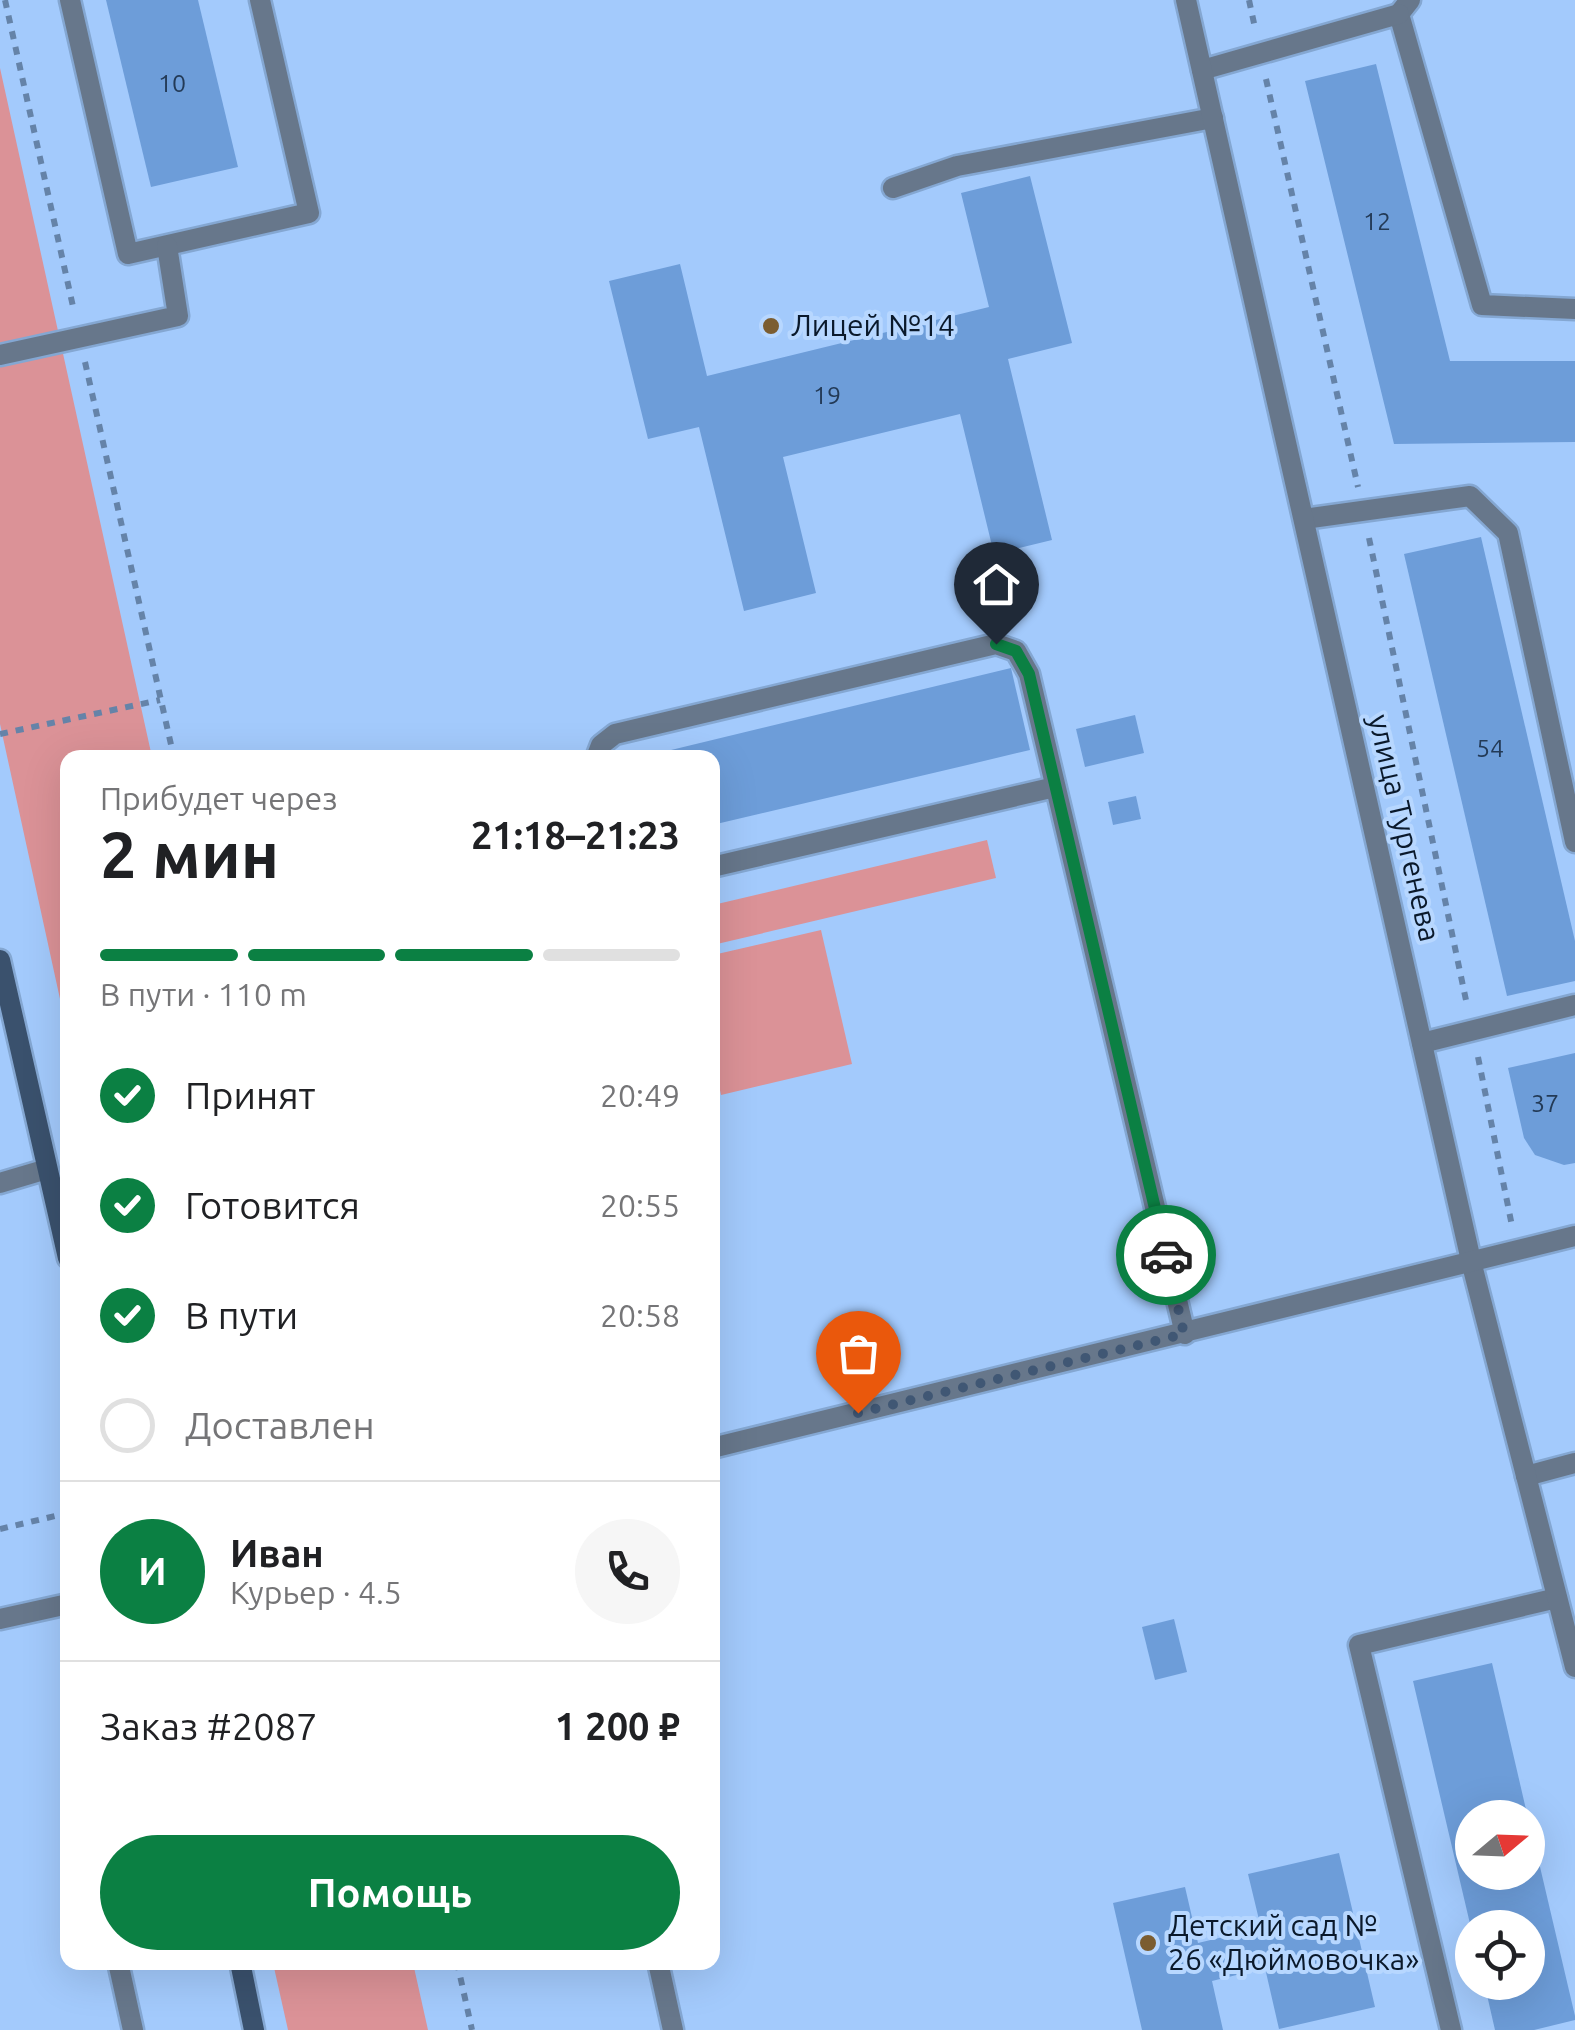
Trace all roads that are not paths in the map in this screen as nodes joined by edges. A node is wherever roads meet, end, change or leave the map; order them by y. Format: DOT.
graph roads {
  1 [pos="70,0"];
  2 [pos="260,0"];
  3 [pos="1186,0"];
  4 [pos="1404,7"];
  5 [pos="1202,70"];
  6 [pos="1214,118"];
  7 [pos="894,188"];
  8 [pos="167,246"];
  9 [pos="1575,309"];
  10 [pos="0,354"];
  11 [pos="1304,519"];
  12 [pos="599,750"];
  13 [pos="1055,787"];
  14 [pos="1575,842"];
  15 [pos="720,865"];
  16 [pos="0,960"];
  17 [pos="1575,1005"];
  18 [pos="8,1033"];
  19 [pos="1422,1043"];
  20 [pos="47,1169"];
  21 [pos="0,1183"];
  22 [pos="60,1224"];
  23 [pos="1575,1236"];
  24 [pos="1472,1264"];
  25 [pos="1184,1334"];
  26 [pos="720,1446"];
  27 [pos="1575,1463"];
  28 [pos="1526,1476"];
  29 [pos="1557,1598"];
  30 [pos="60,1606"];
  31 [pos="0,1620"];
  32 [pos="1575,1667"];
  33 [pos="120,1970"];
  34 [pos="242,1970"];
  35 [pos="660,1970"];
  36 [pos="133,2030"];
  37 [pos="254,2030"];
  38 [pos="672,2030"];
  39 [pos="1451,2030"];
  1 -- 8 [label="street"];
  2 -- 8 [label="street"];
  3 -- 5 [label="street, улица Тургенева"];
  4 -- 5 [label="street"];
  4 -- 9 [label="street"];
  5 -- 6 [label="street, улица Тургенева"];
  6 -- 7 [label="street"];
  6 -- 11 [label="street, улица Тургенева"];
  8 -- 10 [label="street"];
  11 -- 14 [label="street"];
  11 -- 19 [label="street, улица Тургенева"];
  12 -- 13 [label="street"];
  13 -- 15 [label="street"];
  13 -- 25 [label="street"];
  16 -- 18 [label="main road"];
  17 -- 19 [label="street"];
  18 -- 20 [label="main road"];
  19 -- 24 [label="street, улица Тургенева"];
  20 -- 21 [label="street"];
  20 -- 22 [label="main road"];
  23 -- 24 [label="street"];
  24 -- 25 [label="street"];
  24 -- 28 [label="street, улица Тургенева"];
  25 -- 26 [label="street"];
  27 -- 28 [label="street"];
  28 -- 29 [label="street, улица Тургенева"];
  29 -- 32 [label="street, улица Тургенева"];
  29 -- 39 [label="street"];
  30 -- 31 [label="street"];
  33 -- 36 [label="street"];
  34 -- 37 [label="main road"];
  35 -- 38 [label="street"];
}
